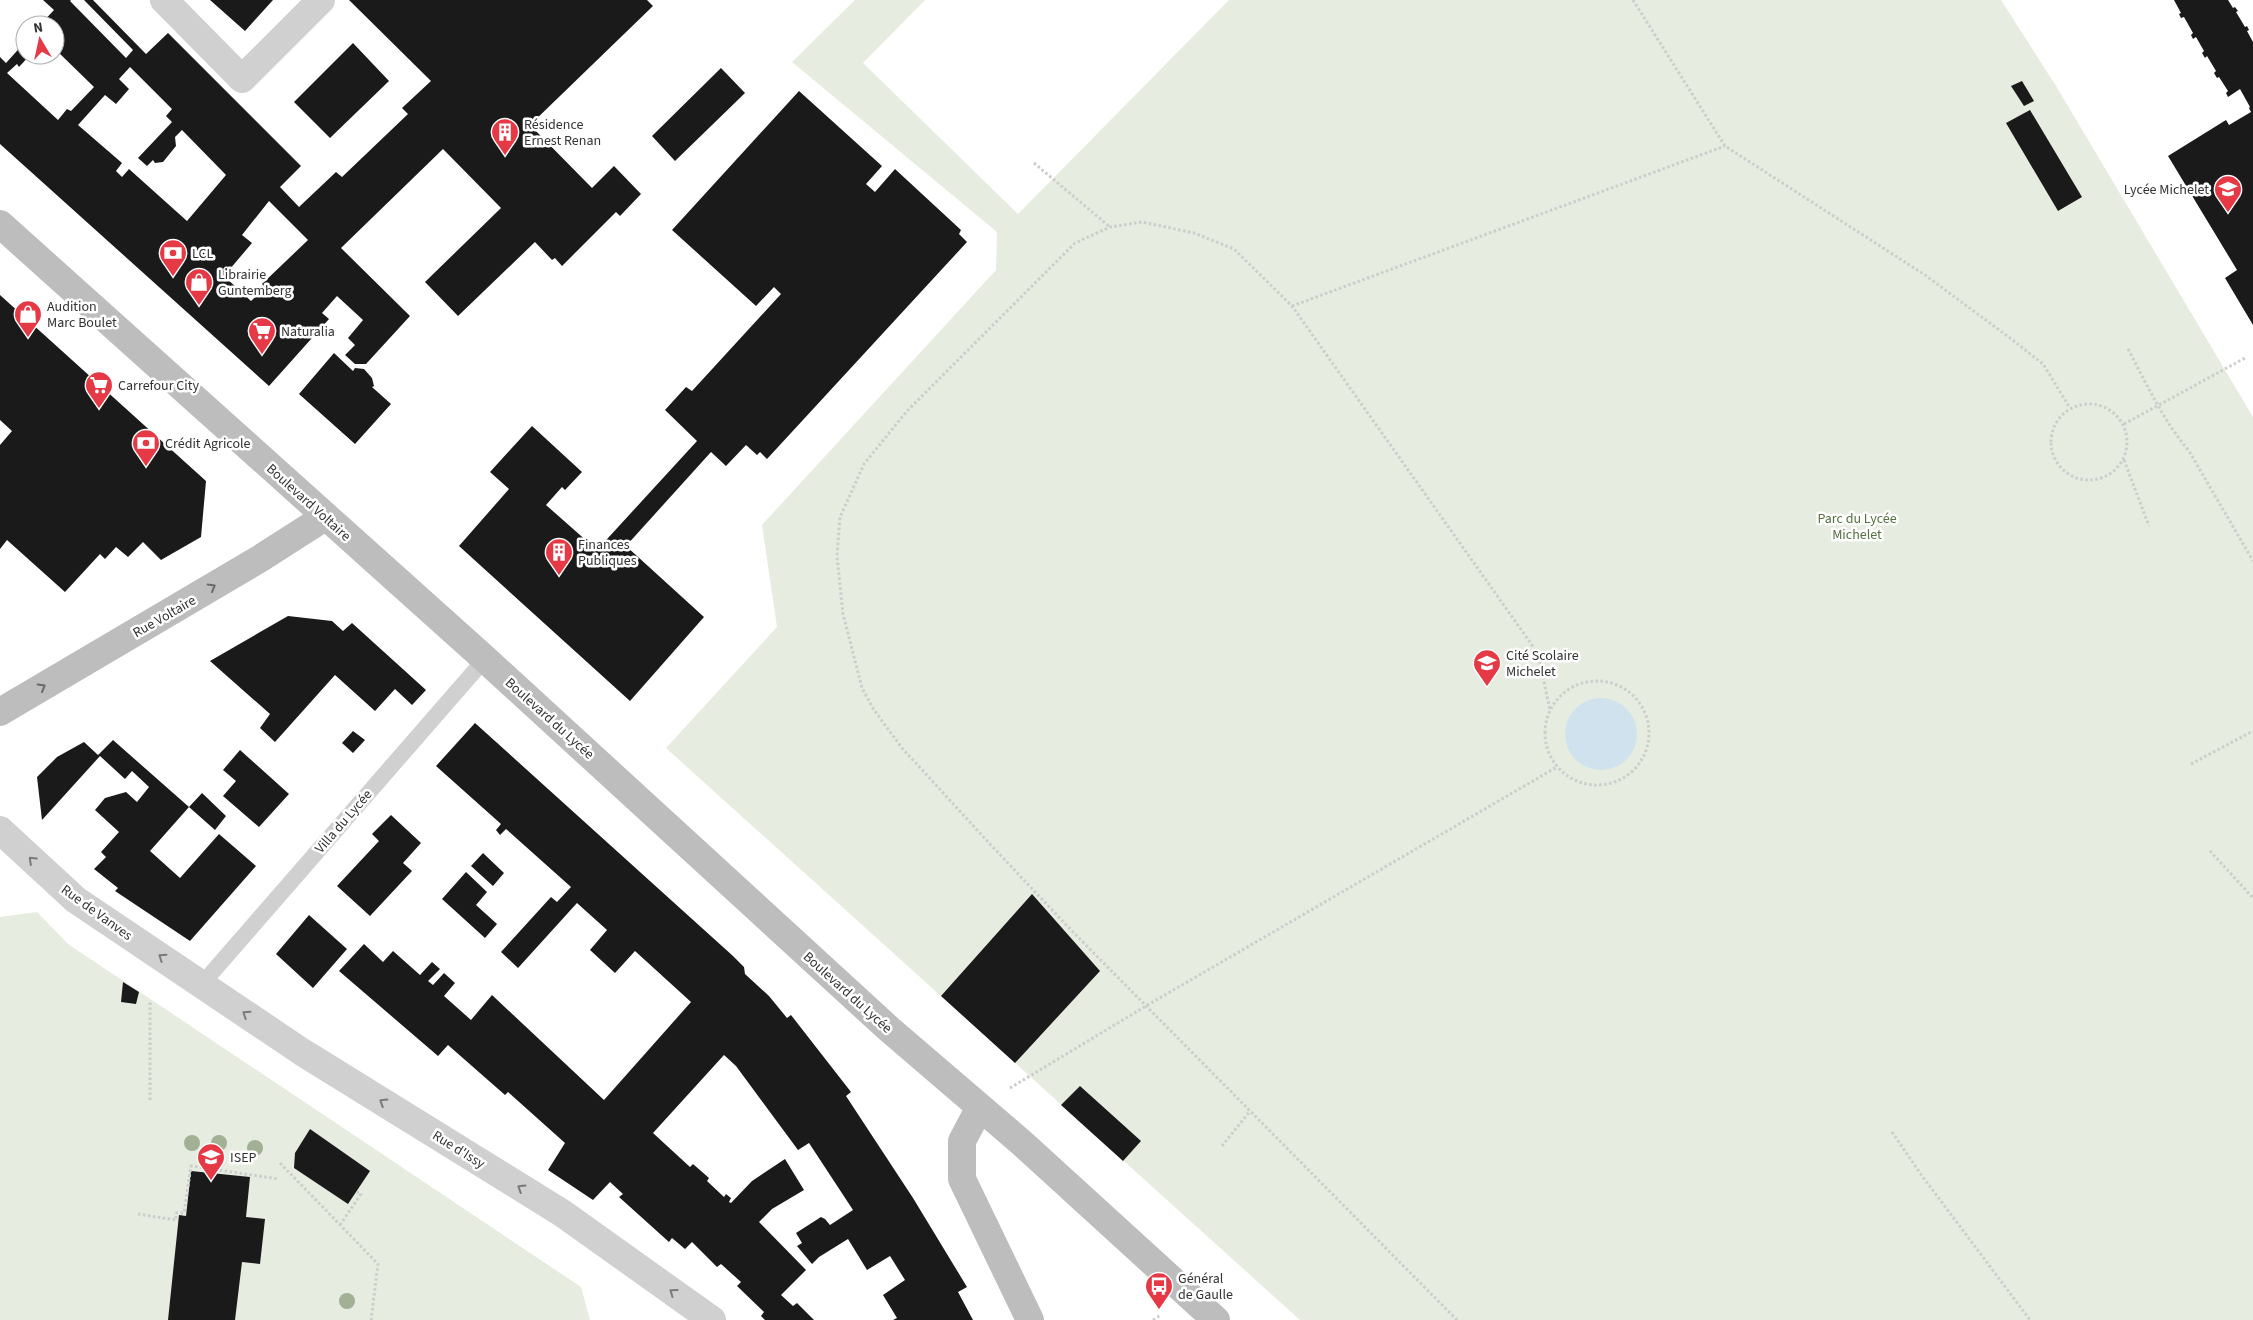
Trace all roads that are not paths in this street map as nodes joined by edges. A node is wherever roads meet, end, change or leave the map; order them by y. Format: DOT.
graph roads {
  1 [pos="164,0"];
  2 [pos="320,0"];
  3 [pos="0,224"];
  4 [pos="326,517"];
  5 [pos="485,658"];
  6 [pos="0,712"];
  7 [pos="0,830"];
  8 [pos="202,984"];
  9 [pos="980,1107"];
  10 [pos="712,1320"];
  11 [pos="1030,1320"];
  12 [pos="1216,1320"];
  1 -- 2 [label="street"];
  3 -- 4 [label="main road, Boulevard Voltaire"];
  4 -- 5 [label="main road, Boulevard Voltaire"];
  6 -- 4 [label="main road, Rue Voltaire, one-way"];
  5 -- 8 [label="lane, Villa du Lycée"];
  5 -- 9 [label="main road, Boulevard du Lycée"];
  8 -- 7 [label="street, Rue de Vanves, one-way"];
  10 -- 8 [label="street, Rue d'Issy, one-way"];
  9 -- 11 [label="main road"];
  9 -- 12 [label="main road, Boulevard du Lycée"];
}
